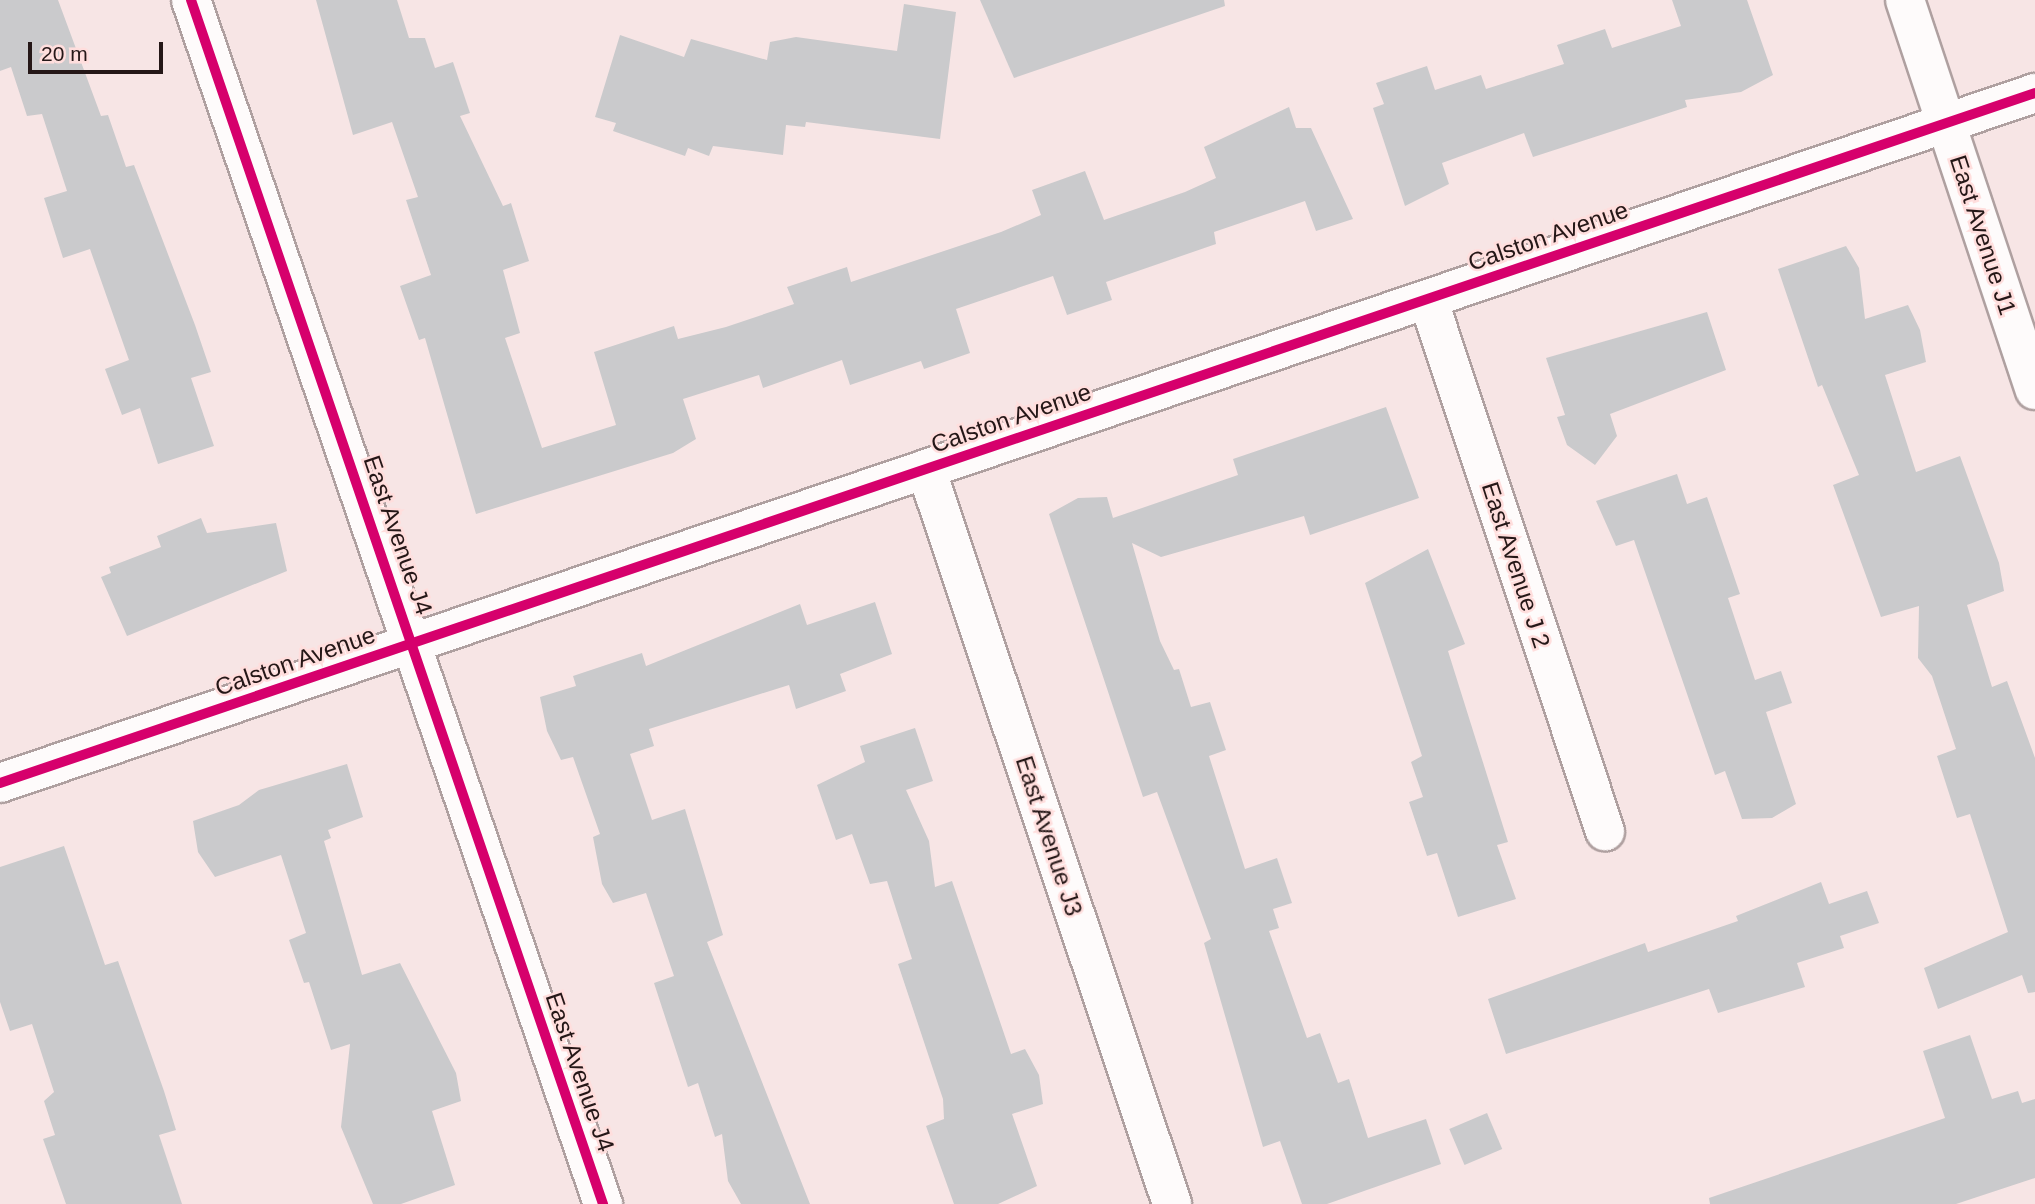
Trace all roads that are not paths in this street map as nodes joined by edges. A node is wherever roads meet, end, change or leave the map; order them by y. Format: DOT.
graph roads {
  1 [pos="191,0"];
  2 [pos="1905,0"];
  3 [pos="2035,93"];
  4 [pos="1946,123"];
  5 [pos="1428,299"];
  6 [pos="2035,390"];
  7 [pos="926,469"];
  8 [pos="413,643"];
  9 [pos="0,783"];
  10 [pos="1605,831"];
  11 [pos="603,1204"];
  12 [pos="1172,1204"];
  1 -- 8 [label="street, East Avenue J4"];
  2 -- 4 [label="street, East Avenue J1"];
  3 -- 4 [label="street, Calston Avenue"];
  4 -- 5 [label="street, Calston Avenue"];
  4 -- 6 [label="street, East Avenue J1"];
  5 -- 7 [label="street, Calston Avenue"];
  5 -- 10 [label="street, East Avenue J 2"];
  7 -- 8 [label="street, Calston Avenue"];
  7 -- 12 [label="street, East Avenue J3"];
  8 -- 9 [label="street, Calston Avenue"];
  8 -- 11 [label="street, East Avenue J4"];
}
